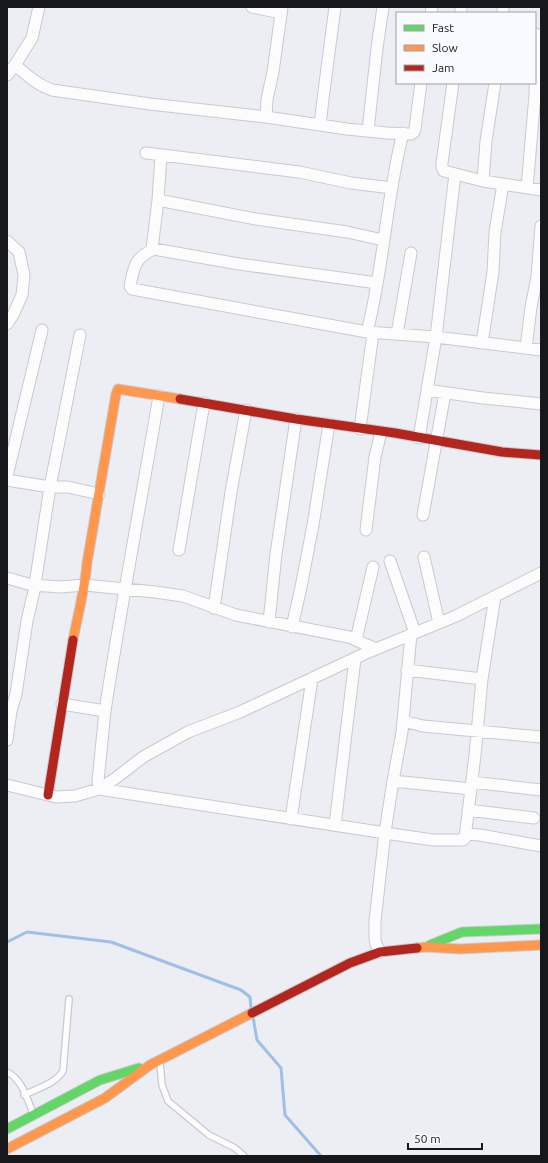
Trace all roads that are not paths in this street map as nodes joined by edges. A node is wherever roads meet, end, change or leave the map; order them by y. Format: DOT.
graph roads {
  1 [pos="39,7"];
  2 [pos="252,7"];
  3 [pos="335,7"];
  4 [pos="383,7"];
  5 [pos="282,10"];
  6 [pos="537,34"];
  7 [pos="536,64"];
  8 [pos="16,65"];
  9 [pos="7,75"];
  10 [pos="421,84"];
  11 [pos="453,84"];
  12 [pos="495,84"];
  13 [pos="535,84"];
  14 [pos="266,117"];
  15 [pos="320,125"];
  16 [pos="368,131"];
  17 [pos="403,133"];
  18 [pos="146,153"];
  19 [pos="161,155"];
  20 [pos="456,174"];
  21 [pos="483,181"];
  22 [pos="503,184"];
  23 [pos="392,188"];
  24 [pos="527,188"];
  25 [pos="541,190"];
  26 [pos="158,200"];
  27 [pos="541,226"];
  28 [pos="384,240"];
  29 [pos="7,242"];
  30 [pos="152,249"];
  31 [pos="411,253"];
  32 [pos="377,283"];
  33 [pos="7,324"];
  34 [pos="42,330"];
  35 [pos="370,333"];
  36 [pos="397,334"];
  37 [pos="80,335"];
  38 [pos="436,337"];
  39 [pos="482,343"];
  40 [pos="526,348"];
  41 [pos="541,350"];
  42 [pos="427,390"];
  43 [pos="445,393"];
  44 [pos="159,396"];
  45 [pos="204,403"];
  46 [pos="541,404"];
  47 [pos="246,410"];
  48 [pos="296,419"];
  49 [pos="328,424"];
  50 [pos="360,429"];
  51 [pos="381,432"];
  52 [pos="419,438"];
  53 [pos="436,440"];
  54 [pos="541,454"];
  55 [pos="7,476"];
  56 [pos="7,480"];
  57 [pos="50,487"];
  58 [pos="99,494"];
  59 [pos="423,515"];
  60 [pos="366,530"];
  61 [pos="179,550"];
  62 [pos="424,557"];
  63 [pos="390,561"];
  64 [pos="373,567"];
  65 [pos="541,573"];
  66 [pos="7,578"];
  67 [pos="35,585"];
  68 [pos="84,585"];
  69 [pos="126,589"];
  70 [pos="495,596"];
  71 [pos="214,608"];
  72 [pos="269,622"];
  73 [pos="438,623"];
  74 [pos="292,627"];
  75 [pos="413,634"];
  76 [pos="356,640"];
  77 [pos="376,649"];
  78 [pos="355,658"];
  79 [pos="407,670"];
  80 [pos="312,679"];
  81 [pos="482,679"];
  82 [pos="62,704"];
  83 [pos="105,711"];
  84 [pos="403,721"];
  85 [pos="478,731"];
  86 [pos="541,737"];
  87 [pos="7,740"];
  88 [pos="393,782"];
  89 [pos="7,785"];
  90 [pos="471,786"];
  91 [pos="98,789"];
  92 [pos="541,790"];
  93 [pos="48,795"];
  94 [pos="468,810"];
  95 [pos="534,818"];
  96 [pos="291,819"];
  97 [pos="335,825"];
  98 [pos="385,832"];
  99 [pos="465,834"];
  100 [pos="541,846"];
  101 [pos="541,929"];
  102 [pos="541,945"];
  103 [pos="426,946"];
  104 [pos="380,952"];
  105 [pos="70,999"];
  106 [pos="159,1060"];
  107 [pos="150,1064"];
  108 [pos="7,1072"];
  109 [pos="24,1094"];
  110 [pos="34,1115"];
  111 [pos="7,1129"];
  112 [pos="7,1149"];
  113 [pos="244,1156"];
  1 -- 8 [label="street"];
  2 -- 5 [label="street"];
  3 -- 15 [label="street"];
  4 -- 16 [label="street"];
  5 -- 14 [label="street"];
  6 -- 7 [label="street"];
  8 -- 9 [label="street"];
  8 -- 14 [label="street"];
  10 -- 17 [label="street"];
  11 -- 20 [label="street"];
  12 -- 21 [label="street"];
  13 -- 24 [label="street"];
  14 -- 15 [label="street"];
  15 -- 16 [label="street"];
  16 -- 17 [label="street"];
  17 -- 23 [label="street"];
  18 -- 19 [label="street"];
  19 -- 23 [label="street"];
  19 -- 26 [label="street"];
  20 -- 21 [label="street"];
  20 -- 38 [label="street"];
  21 -- 22 [label="street"];
  22 -- 24 [label="street"];
  22 -- 39 [label="street"];
  23 -- 28 [label="street"];
  24 -- 25 [label="street"];
  26 -- 28 [label="street"];
  26 -- 30 [label="street"];
  27 -- 40 [label="street"];
  28 -- 32 [label="street"];
  29 -- 33 [label="street"];
  30 -- 32 [label="street"];
  30 -- 35 [label="street"];
  31 -- 36 [label="street"];
  32 -- 35 [label="street"];
  34 -- 55 [label="street"];
  35 -- 36 [label="street"];
  35 -- 50 [label="street"];
  36 -- 38 [label="street"];
  37 -- 57 [label="street"];
  38 -- 39 [label="street"];
  38 -- 42 [label="street"];
  39 -- 40 [label="street"];
  40 -- 41 [label="street"];
  42 -- 43 [label="street"];
  42 -- 52 [label="street"];
  43 -- 46 [label="street"];
  43 -- 53 [label="street"];
  44 -- 45 [label="main road"];
  44 -- 58 [label="main road"];
  44 -- 69 [label="street"];
  45 -- 47 [label="main road"];
  45 -- 61 [label="street"];
  47 -- 48 [label="main road"];
  47 -- 71 [label="street"];
  48 -- 49 [label="main road"];
  48 -- 72 [label="street"];
  49 -- 50 [label="main road"];
  49 -- 74 [label="street"];
  50 -- 51 [label="main road"];
  51 -- 52 [label="main road"];
  51 -- 60 [label="street"];
  52 -- 53 [label="main road"];
  53 -- 54 [label="main road"];
  53 -- 59 [label="street"];
  56 -- 57 [label="street"];
  57 -- 58 [label="street"];
  57 -- 67 [label="street"];
  58 -- 68 [label="main road"];
  62 -- 73 [label="street"];
  63 -- 75 [label="street"];
  64 -- 76 [label="street"];
  65 -- 70 [label="street"];
  66 -- 67 [label="street"];
  67 -- 68 [label="street"];
  67 -- 87 [label="street"];
  68 -- 69 [label="street"];
  68 -- 82 [label="main road"];
  69 -- 71 [label="street"];
  69 -- 83 [label="street"];
  70 -- 73 [label="street"];
  70 -- 81 [label="street"];
  71 -- 72 [label="street"];
  72 -- 74 [label="street"];
  73 -- 75 [label="street"];
  74 -- 76 [label="street"];
  75 -- 77 [label="street"];
  75 -- 79 [label="street"];
  76 -- 77 [label="street"];
  77 -- 78 [label="street"];
  78 -- 80 [label="street"];
  78 -- 97 [label="street"];
  79 -- 81 [label="street"];
  79 -- 84 [label="street"];
  80 -- 91 [label="street"];
  80 -- 96 [label="street"];
  81 -- 85 [label="street"];
  82 -- 83 [label="street"];
  82 -- 93 [label="main road"];
  83 -- 91 [label="street"];
  84 -- 85 [label="street"];
  84 -- 88 [label="street"];
  85 -- 86 [label="street"];
  85 -- 90 [label="street"];
  88 -- 90 [label="street"];
  88 -- 98 [label="street"];
  89 -- 93 [label="street"];
  90 -- 92 [label="street"];
  90 -- 94 [label="street"];
  91 -- 93 [label="street"];
  91 -- 96 [label="street"];
  94 -- 95 [label="street"];
  94 -- 99 [label="street"];
  96 -- 97 [label="street"];
  97 -- 98 [label="street"];
  98 -- 99 [label="street"];
  98 -- 104 [label="street"];
  99 -- 100 [label="street"];
  101 -- 103 [label="main road"];
  102 -- 103 [label="main road"];
  103 -- 104 [label="main road"];
  104 -- 106 [label="main road"];
  105 -- 109 [label="lane"];
  106 -- 107 [label="main road"];
  106 -- 113 [label="lane"];
  107 -- 110 [label="main road"];
  107 -- 112 [label="main road"];
  108 -- 109 [label="lane"];
  109 -- 110 [label="lane"];
  110 -- 111 [label="main road"];
}
